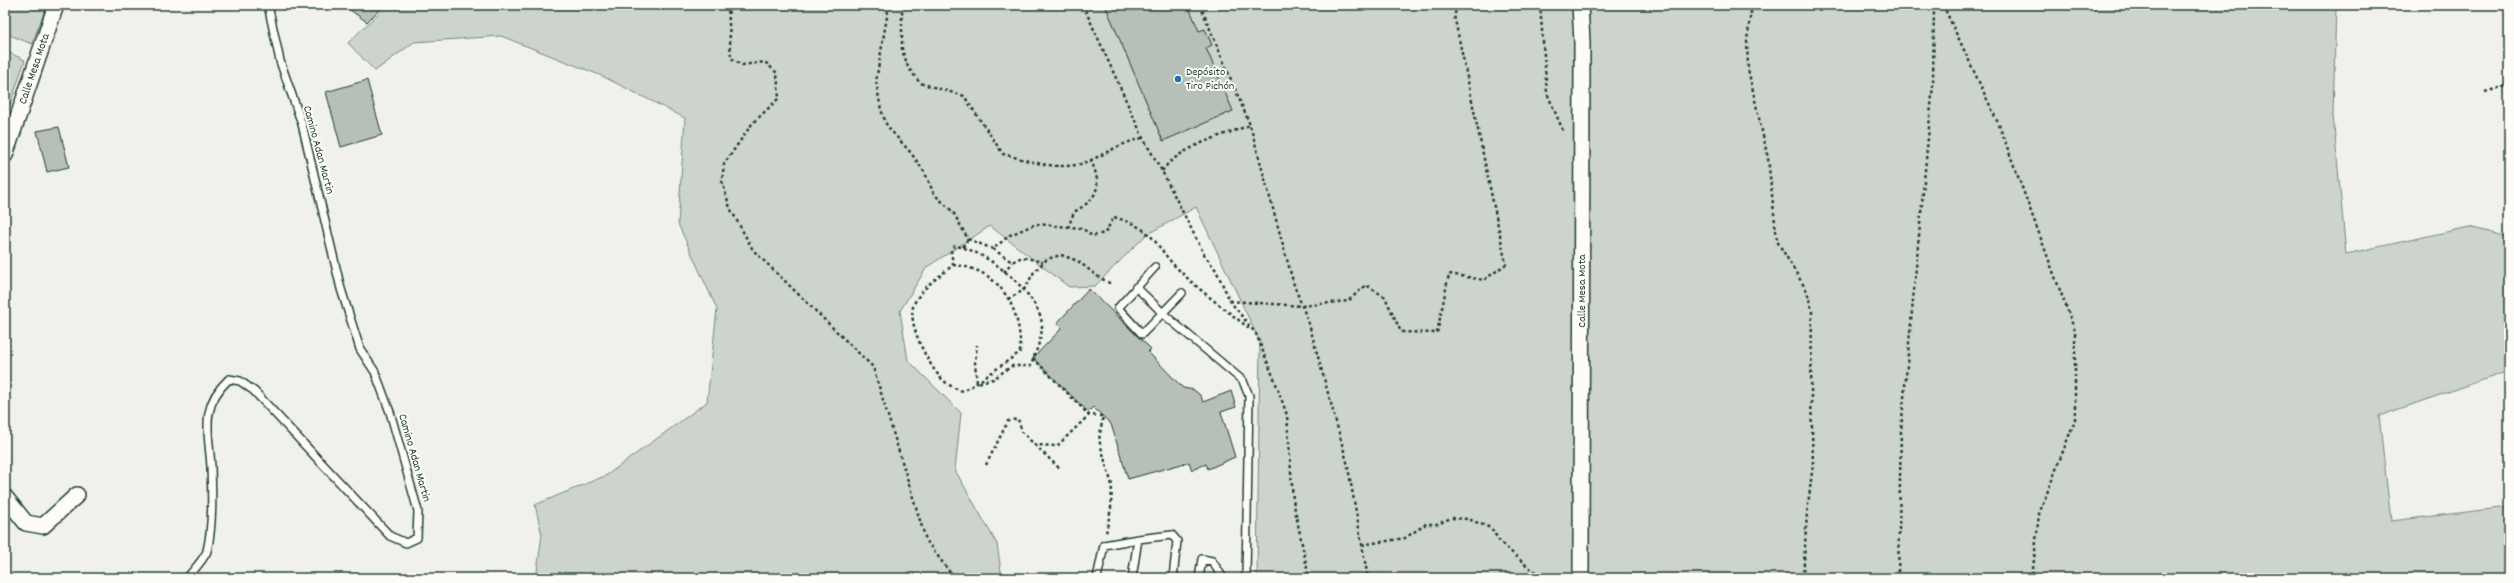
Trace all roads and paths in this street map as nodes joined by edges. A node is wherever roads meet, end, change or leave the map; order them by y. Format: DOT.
graph roads {
  1 [pos="56,5"];
  2 [pos="268,5"];
  3 [pos="728,5"];
  4 [pos="889,5"];
  5 [pos="902,5"];
  6 [pos="1083,5"];
  7 [pos="1200,5"];
  8 [pos="1459,5"];
  9 [pos="1540,5"];
  10 [pos="1580,5"];
  11 [pos="1752,5"];
  12 [pos="1934,5"];
  13 [pos="1943,5"];
  14 [pos="2509,85"];
  15 [pos="2485,92"];
  16 [pos="1250,125"];
  17 [pos="1143,138"];
  18 [pos="1582,146"];
  19 [pos="5,155"];
  20 [pos="1091,160"];
  21 [pos="1162,171"];
  22 [pos="1068,228"];
  23 [pos="968,239"];
  24 [pos="963,247"];
  25 [pos="993,249"];
  26 [pos="1012,262"];
  27 [pos="1043,262"];
  28 [pos="953,265"];
  29 [pos="1155,267"];
  30 [pos="1004,272"];
  31 [pos="1111,284"];
  32 [pos="1136,287"];
  33 [pos="1024,290"];
  34 [pos="1182,293"];
  35 [pos="1008,299"];
  36 [pos="1230,301"];
  37 [pos="1302,306"];
  38 [pos="1163,313"];
  39 [pos="1256,334"];
  40 [pos="977,345"];
  41 [pos="1033,358"];
  42 [pos="977,384"];
  43 [pos="1089,415"];
  44 [pos="1035,445"];
  45 [pos="986,465"];
  46 [pos="1059,468"];
  47 [pos="77,495"];
  48 [pos="5,497"];
  49 [pos="1138,539"];
  50 [pos="1104,545"];
  51 [pos="1362,545"];
  52 [pos="187,578"];
  53 [pos="954,578"];
  54 [pos="1097,578"];
  55 [pos="1132,578"];
  56 [pos="1173,578"];
  57 [pos="1199,578"];
  58 [pos="1223,578"];
  59 [pos="1246,578"];
  60 [pos="1309,578"];
  61 [pos="1368,578"];
  62 [pos="1546,578"];
  63 [pos="1581,578"];
  64 [pos="1803,578"];
  65 [pos="1898,578"];
  66 [pos="2032,578"];
  1 -- 19 [label="street, Calle Mesa Mota"];
  2 -- 52 [label="lane, Camino Adan Martin"];
  3 -- 53 [label="path"];
  4 -- 23 [label="path"];
  5 -- 20 [label="path"];
  6 -- 17 [label="path"];
  7 -- 16 [label="path"];
  8 -- 37 [label="path"];
  9 -- 18 [label="path"];
  10 -- 18 [label="street, Calle Mesa Mota"];
  11 -- 64 [label="path"];
  12 -- 65 [label="path"];
  13 -- 66 [label="path"];
  14 -- 15 [label="path"];
  16 -- 21 [label="path"];
  16 -- 37 [label="path"];
  17 -- 20 [label="path"];
  17 -- 21 [label="path"];
  18 -- 63 [label="street, Calle Mesa Mota"];
  20 -- 22 [label="path"];
  21 -- 36 [label="path"];
  22 -- 25 [label="path"];
  22 -- 39 [label="path"];
  23 -- 24 [label="path"];
  23 -- 25 [label="path"];
  24 -- 28 [label="path"];
  24 -- 30 [label="path"];
  25 -- 26 [label="path"];
  26 -- 27 [label="path"];
  26 -- 30 [label="path"];
  27 -- 31 [label="path"];
  27 -- 33 [label="path"];
  28 -- 35 [label="path"];
  28 -- 42 [label="path"];
  29 -- 32 [label="lane"];
  30 -- 33 [label="path"];
  32 -- 38 [label="lane"];
  32 -- 38 [label="lane"];
  33 -- 35 [label="path"];
  33 -- 41 [label="path"];
  34 -- 38 [label="lane"];
  35 -- 42 [label="path"];
  36 -- 37 [label="path"];
  36 -- 39 [label="path"];
  37 -- 51 [label="path"];
  38 -- 59 [label="lane"];
  39 -- 60 [label="path"];
  40 -- 42 [label="path"];
  41 -- 42 [label="path"];
  41 -- 43 [label="path"];
  43 -- 44 [label="path"];
  43 -- 50 [label="path"];
  44 -- 45 [label="path"];
  44 -- 46 [label="path"];
  47 -- 48 [label="street"];
  49 -- 50 [label="lane"];
  49 -- 55 [label="lane"];
  49 -- 56 [label="lane"];
  50 -- 54 [label="lane"];
  51 -- 61 [label="path"];
  51 -- 62 [label="path"];
  57 -- 58 [label="lane"];
}
